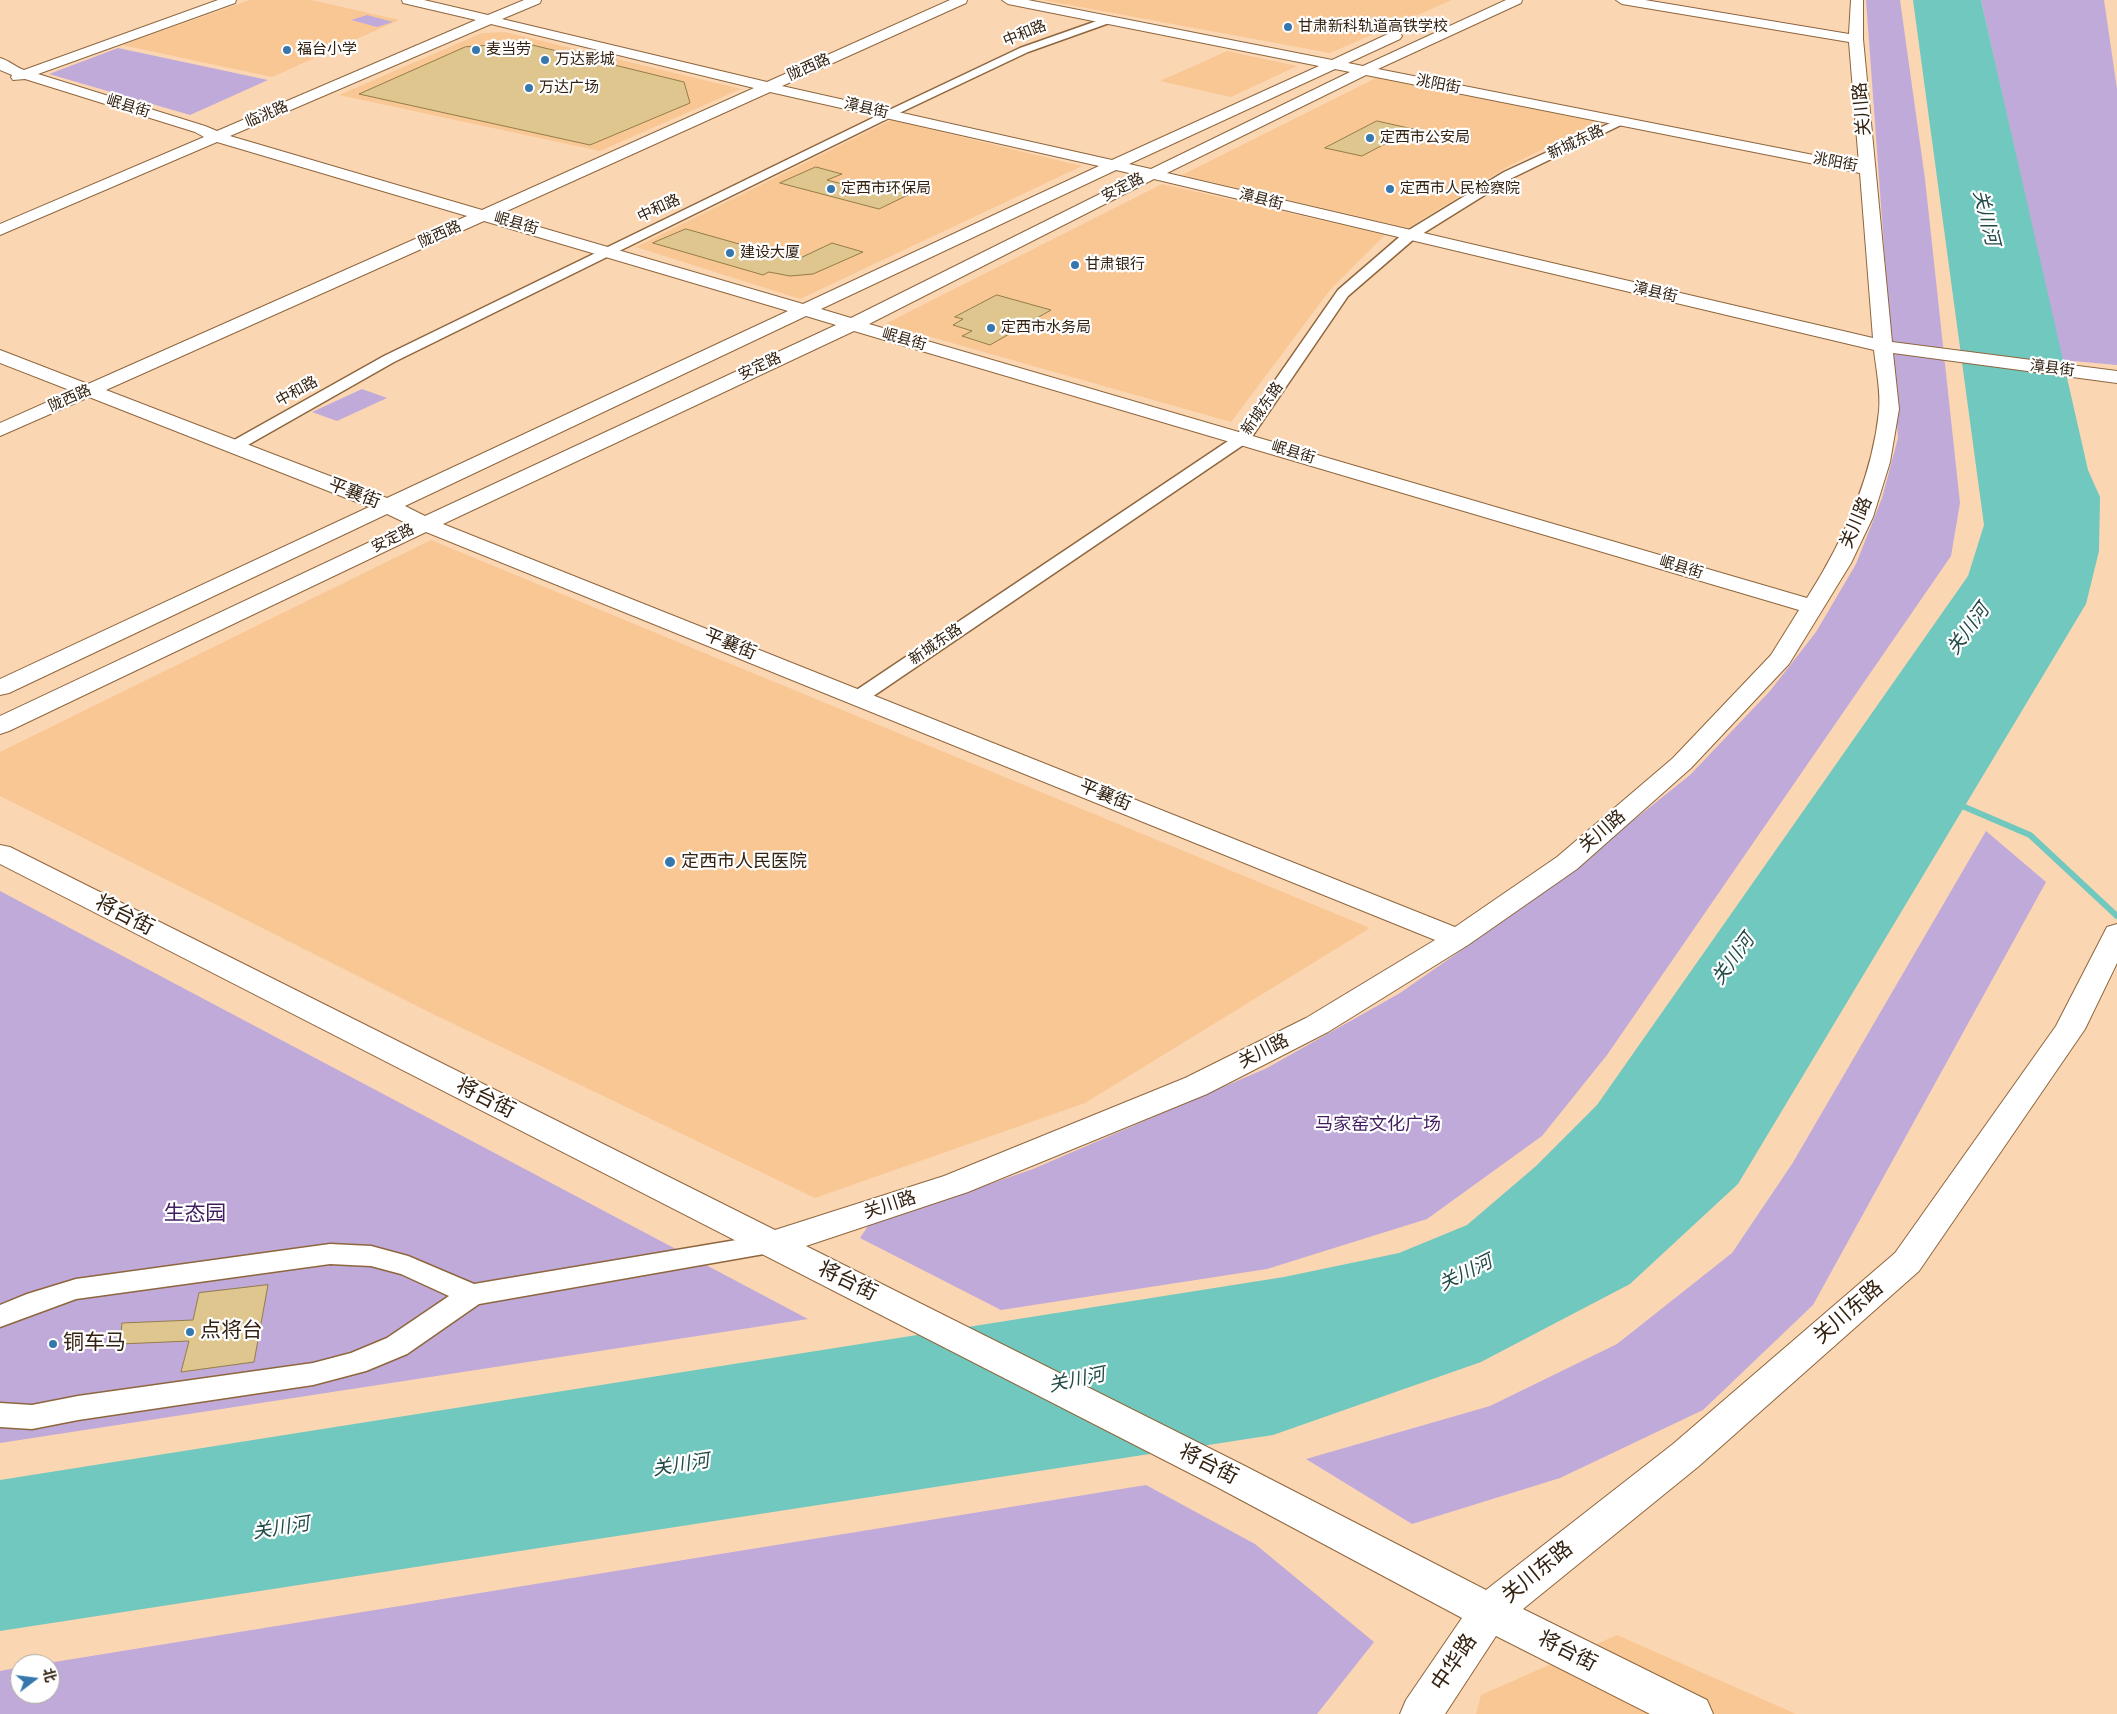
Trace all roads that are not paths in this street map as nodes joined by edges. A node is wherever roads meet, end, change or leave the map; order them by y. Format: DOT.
graph roads {
  1 [pos="230,0"];
  2 [pos="408,0"];
  3 [pos="508,0"];
  4 [pos="535,0"];
  5 [pos="962,0"];
  6 [pos="1008,0"];
  7 [pos="1516,0"];
  8 [pos="1622,0"];
  9 [pos="1857,0"];
  10 [pos="472,15"];
  11 [pos="488,20"];
  12 [pos="1108,20"];
  13 [pos="1412,28"];
  14 [pos="1856,38"];
  15 [pos="0,62"];
  16 [pos="1333,64"];
  17 [pos="1365,70"];
  18 [pos="17,78"];
  19 [pos="768,86"];
  20 [pos="889,114"];
  21 [pos="1619,122"];
  22 [pos="208,133"];
  23 [pos="1114,165"];
  24 [pos="1868,170"];
  25 [pos="1153,174"];
  26 [pos="484,215"];
  27 [pos="0,216"];
  28 [pos="0,230"];
  29 [pos="1409,236"];
  30 [pos="608,251"];
  31 [pos="804,310"];
  32 [pos="852,325"];
  33 [pos="1883,346"];
  34 [pos="0,356"];
  35 [pos="2117,377"];
  36 [pos="87,391"];
  37 [pos="0,430"];
  38 [pos="1243,438"];
  39 [pos="233,447"];
  40 [pos="388,506"];
  41 [pos="425,524"];
  42 [pos="1812,607"];
  43 [pos="0,688"];
  44 [pos="859,697"];
  45 [pos="0,726"];
  46 [pos="0,853"];
  47 [pos="2117,933"];
  48 [pos="1458,939"];
  49 [pos="772,1244"];
  50 [pos="472,1295"];
  51 [pos="0,1316"];
  52 [pos="0,1415"];
  53 [pos="1488,1612"];
  54 [pos="1421,1714"];
  55 [pos="1692,1714"];
  1 -- 18 [label="street"];
  2 -- 10 [label="street, 漳县街"];
  3 -- 10 [label="street, 临洮路"];
  4 -- 11 [label="street, 临洮路"];
  5 -- 19 [label="street, 陇西路"];
  6 -- 12 [label="street, 洮阳街"];
  7 -- 17 [label="street, 安定路"];
  8 -- 14 [label="street"];
  9 -- 14 [label="street, 关川路"];
  10 -- 11 [label="street, 漳县街"];
  10 -- 22 [label="street, 临洮路"];
  11 -- 19 [label="street, 漳县街"];
  11 -- 22 [label="street, 临洮路"];
  12 -- 16 [label="street, 洮阳街"];
  12 -- 20 [label="street, 中和路"];
  13 -- 16 [label="street, 安定路"];
  14 -- 24 [label="street, 关川路"];
  15 -- 18 [label="street, 岷县街"];
  16 -- 17 [label="street, 洮阳街"];
  16 -- 23 [label="street, 安定路"];
  17 -- 21 [label="street, 洮阳街"];
  17 -- 25 [label="street, 安定路"];
  18 -- 22 [label="street, 岷县街"];
  19 -- 20 [label="street, 漳县街"];
  19 -- 26 [label="street, 陇西路"];
  20 -- 23 [label="street, 漳县街"];
  20 -- 30 [label="street, 中和路"];
  21 -- 24 [label="street, 洮阳街"];
  21 -- 29 [label="street, 新城东路"];
  22 -- 26 [label="street, 岷县街"];
  22 -- 27 [label="street, 临洮路"];
  22 -- 28 [label="street, 临洮路"];
  23 -- 25 [label="street, 漳县街"];
  23 -- 31 [label="street, 安定路"];
  24 -- 33 [label="street, 关川路"];
  25 -- 29 [label="street, 漳县街"];
  25 -- 32 [label="street, 安定路"];
  26 -- 30 [label="street, 岷县街"];
  26 -- 36 [label="street, 陇西路"];
  29 -- 33 [label="street, 漳县街"];
  29 -- 38 [label="street, 新城东路"];
  30 -- 31 [label="street, 岷县街"];
  30 -- 39 [label="street, 中和路"];
  31 -- 32 [label="street, 岷县街"];
  31 -- 40 [label="street, 安定路"];
  32 -- 38 [label="street, 岷县街"];
  32 -- 41 [label="street, 安定路"];
  33 -- 35 [label="street, 漳县街"];
  33 -- 42 [label="street, 关川路"];
  34 -- 36 [label="street, 平襄街"];
  36 -- 37 [label="street, 陇西路"];
  36 -- 39 [label="street, 平襄街"];
  38 -- 42 [label="street, 岷县街"];
  38 -- 44 [label="street, 新城东路"];
  39 -- 40 [label="street, 平襄街"];
  40 -- 41 [label="street, 平襄街"];
  40 -- 43 [label="street, 安定路"];
  41 -- 44 [label="street, 平襄街"];
  41 -- 45 [label="street, 安定路"];
  42 -- 48 [label="street, 关川路"];
  44 -- 48 [label="street, 平襄街"];
  46 -- 49 [label="street, 将台街"];
  47 -- 53 [label="street, 关川东路"];
  48 -- 49 [label="street, 关川路"];
  49 -- 50 [label="street"];
  49 -- 53 [label="street, 将台街"];
  50 -- 51 [label="street"];
  50 -- 52 [label="street"];
  53 -- 54 [label="street, 中华路"];
  53 -- 55 [label="street, 将台街"];
}
